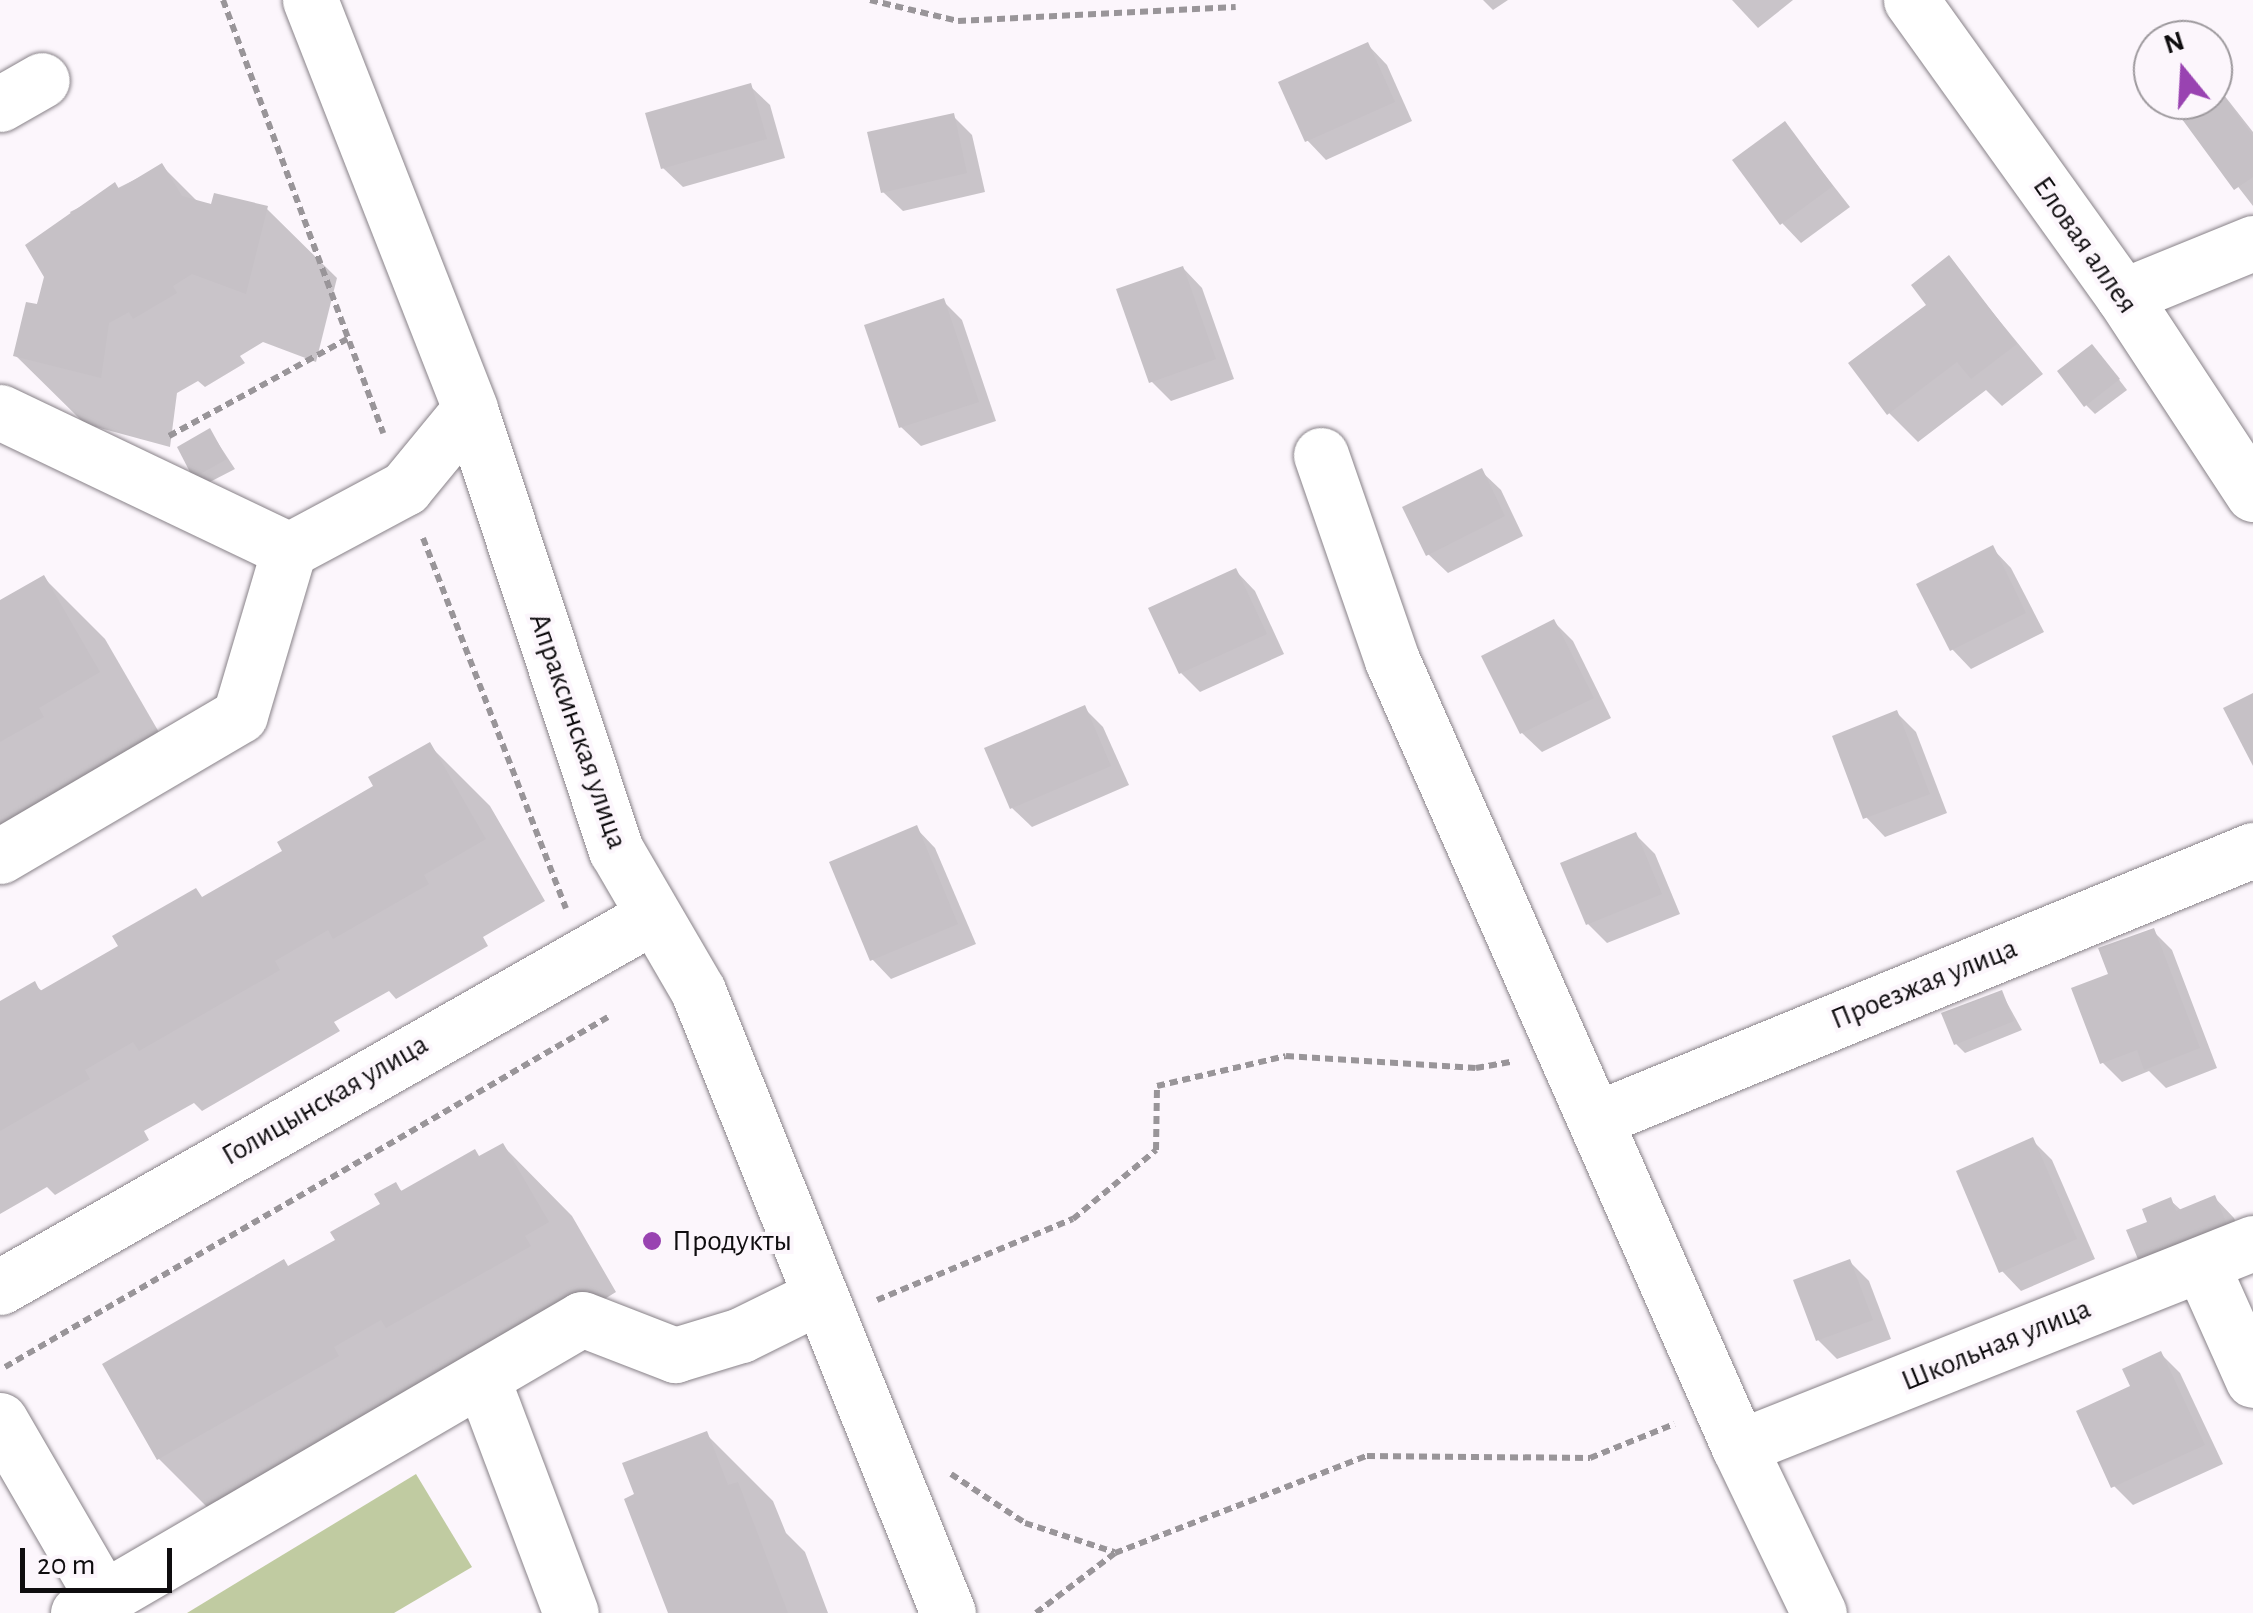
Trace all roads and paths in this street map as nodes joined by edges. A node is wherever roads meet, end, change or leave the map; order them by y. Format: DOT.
graph roads {
  1 [pos="310,0"];
  2 [pos="870,0"];
  3 [pos="1911,0"];
  4 [pos="1236,7"];
  5 [pos="2253,243"];
  6 [pos="2123,296"];
  7 [pos="348,338"];
  8 [pos="470,409"];
  9 [pos="11,428"];
  10 [pos="1322,455"];
  11 [pos="115,465"];
  12 [pos="2253,494"];
  13 [pos="289,550"];
  14 [pos="2253,850"];
  15 [pos="0,856"];
  16 [pos="653,916"];
  17 [pos="608,1018"];
  18 [pos="1564,1053"];
  19 [pos="1596,1119"];
  20 [pos="2253,1243"];
  21 [pos="2201,1264"];
  22 [pos="0,1288"];
  23 [pos="838,1303"];
  24 [pos="0,1370"];
  25 [pos="482,1378"];
  26 [pos="2253,1380"];
  27 [pos="0,1420"];
  28 [pos="1740,1447"];
  29 [pos="933,1462"];
  30 [pos="1115,1553"];
  31 [pos="90,1606"];
  32 [pos="571,1613"];
  33 [pos="948,1613"];
  34 [pos="1036,1613"];
  35 [pos="1819,1613"];
  1 -- 8 [label="street, Апраксинская улица"];
  2 -- 4 [label="path"];
  3 -- 6 [label="street, Еловая аллея"];
  5 -- 6 [label="street"];
  6 -- 12 [label="street, Еловая аллея"];
  7 -- 11 [label="path"];
  8 -- 13 [label="street"];
  8 -- 16 [label="street, Апраксинская улица"];
  9 -- 11 [label="street"];
  10 -- 18 [label="street"];
  11 -- 13 [label="street"];
  13 -- 15 [label="street"];
  14 -- 19 [label="street, Проезжая улица"];
  16 -- 22 [label="street, Голицынская улица"];
  16 -- 23 [label="street, Апраксинская улица"];
  17 -- 24 [label="path"];
  18 -- 19 [label="street"];
  18 -- 23 [label="path"];
  19 -- 28 [label="street"];
  20 -- 21 [label="street, Школьная улица"];
  21 -- 26 [label="street"];
  21 -- 28 [label="street, Школьная улица"];
  23 -- 25 [label="street"];
  23 -- 33 [label="street, Апраксинская улица"];
  25 -- 31 [label="street"];
  25 -- 32 [label="street"];
  27 -- 31 [label="street"];
  28 -- 30 [label="path"];
  28 -- 35 [label="street"];
  29 -- 30 [label="path"];
  30 -- 34 [label="path"];
}
